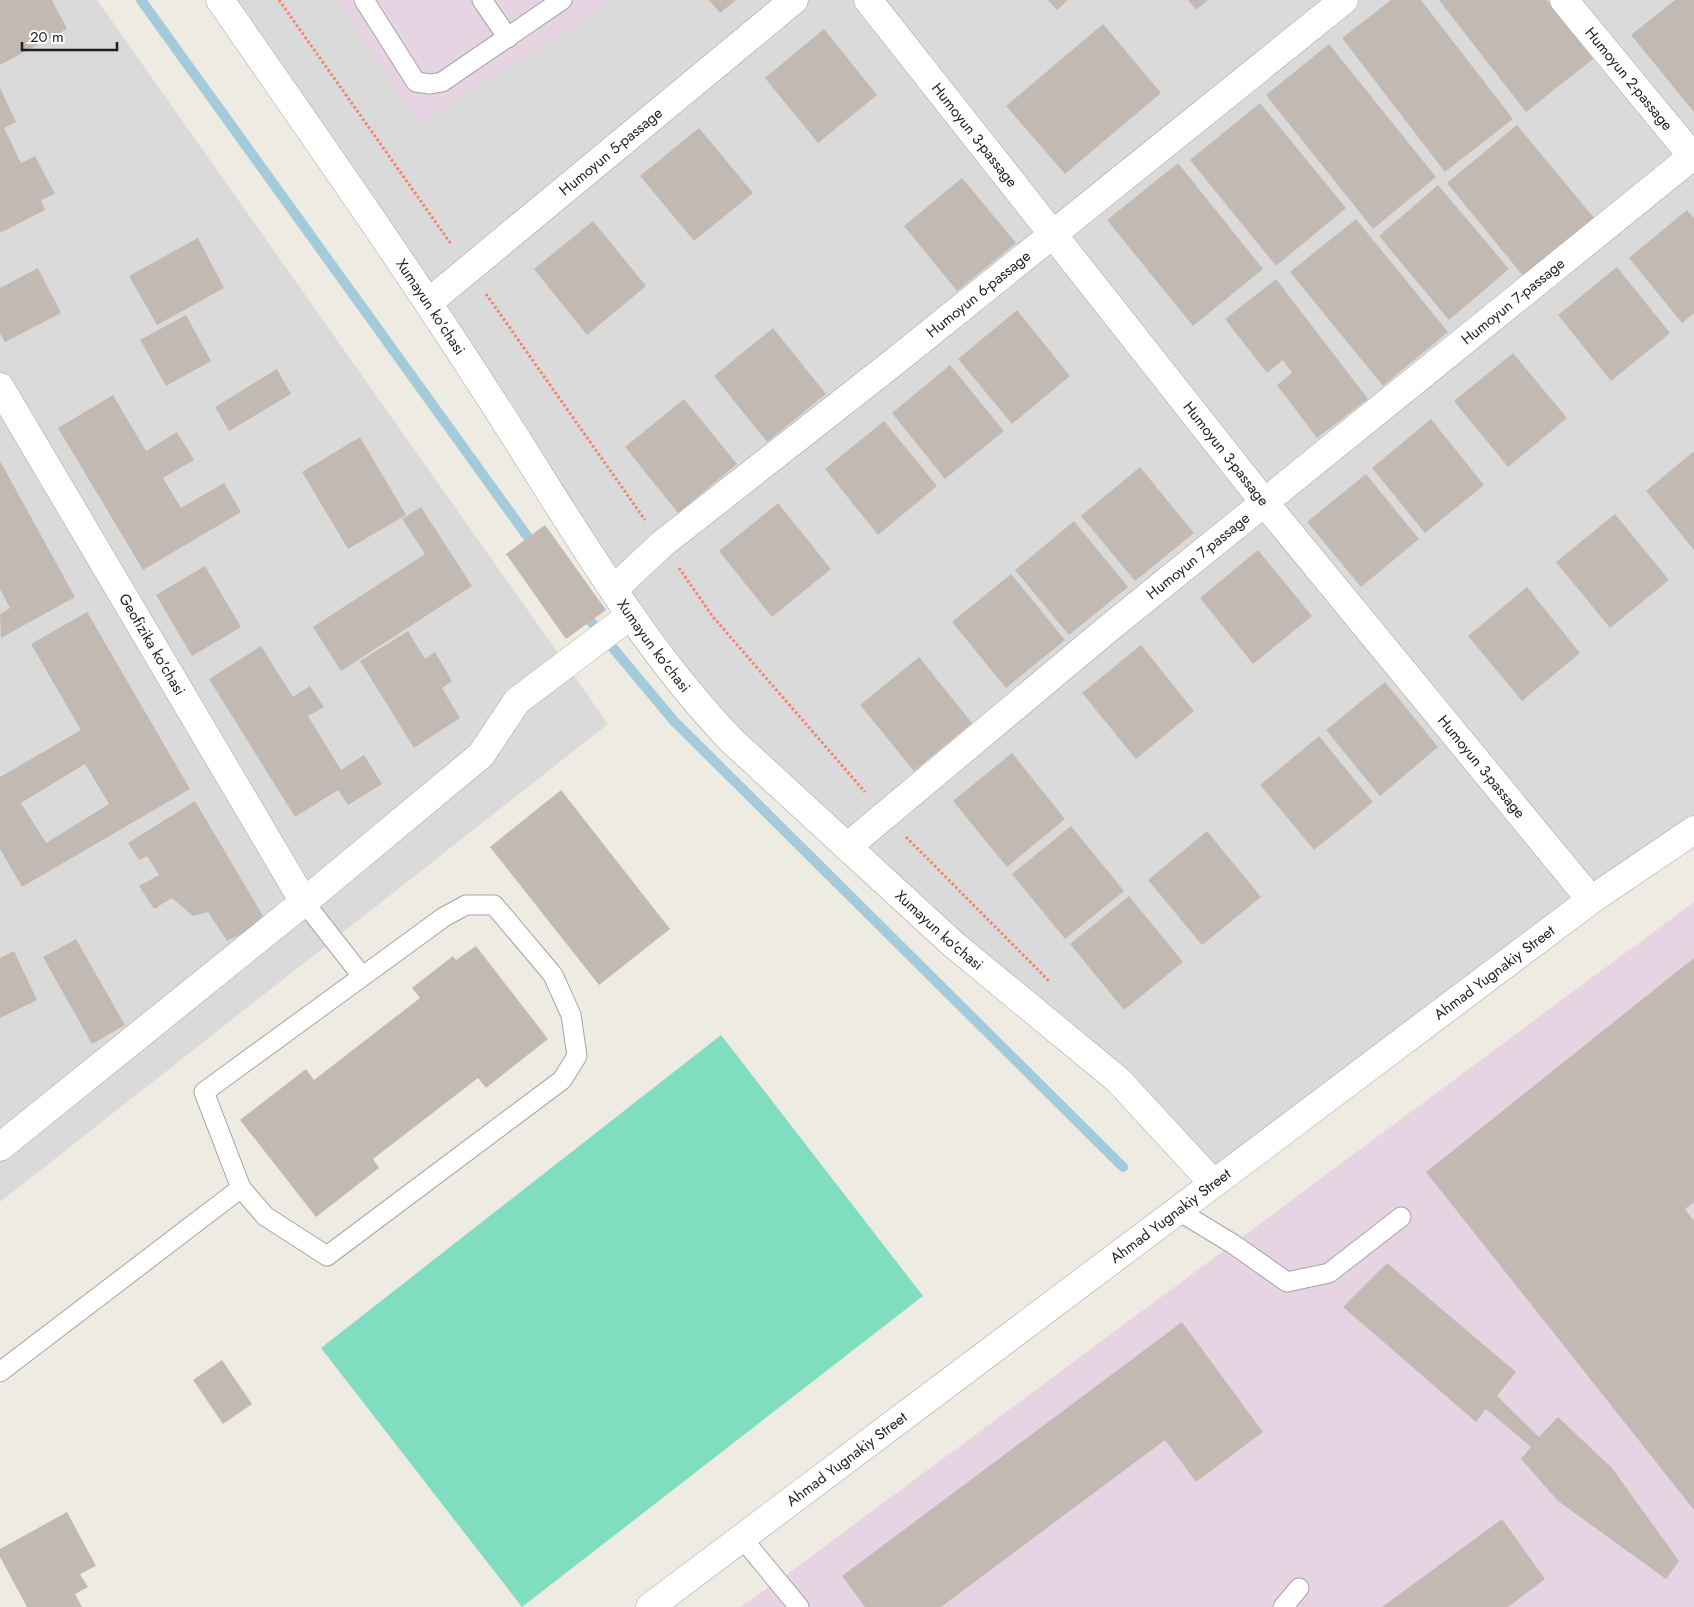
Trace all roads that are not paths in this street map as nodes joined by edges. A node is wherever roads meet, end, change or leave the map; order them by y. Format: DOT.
graph roads {
  1 [pos="220,0"];
  2 [pos="364,0"];
  3 [pos="482,0"];
  4 [pos="562,0"];
  5 [pos="794,0"];
  6 [pos="868,0"];
  7 [pos="1344,0"];
  8 [pos="1564,0"];
  9 [pos="508,38"];
  10 [pos="1693,157"];
  11 [pos="1054,233"];
  12 [pos="429,302"];
  13 [pos="0,387"];
  14 [pos="1264,502"];
  15 [pos="614,589"];
  16 [pos="631,615"];
  17 [pos="1694,830"];
  18 [pos="847,848"];
  19 [pos="1591,900"];
  20 [pos="304,902"];
  21 [pos="362,976"];
  22 [pos="0,1147"];
  23 [pos="1213,1183"];
  24 [pos="241,1188"];
  25 [pos="1177,1210"];
  26 [pos="1401,1217"];
  27 [pos="0,1372"];
  28 [pos="742,1538"];
  29 [pos="1299,1588"];
  30 [pos="650,1607"];
  31 [pos="799,1607"];
  32 [pos="1283,1607"];
  1 -- 12 [label="street, Xumayun ko'chasi"];
  2 -- 9 [label="lane"];
  3 -- 9 [label="lane"];
  4 -- 9 [label="lane"];
  5 -- 12 [label="street, Humoyun 5-passage"];
  6 -- 11 [label="street, Humoyun 3-passage"];
  7 -- 11 [label="street, Humoyun 6-passage"];
  8 -- 10 [label="street, Humoyun 2-passage"];
  10 -- 14 [label="street, Humoyun 7-passage"];
  11 -- 14 [label="street, Humoyun 3-passage"];
  11 -- 15 [label="street, Humoyun 6-passage"];
  12 -- 15 [label="street, Xumayun ko'chasi"];
  13 -- 20 [label="street, Geofizika ko'chasi"];
  14 -- 18 [label="street, Humoyun 7-passage"];
  14 -- 19 [label="street, Humoyun 3-passage"];
  15 -- 16 [label="street, Xumayun ko'chasi"];
  16 -- 18 [label="street, Xumayun ko'chasi"];
  16 -- 20 [label="street"];
  17 -- 19 [label="street, Ahmad Yugnakiy Street"];
  18 -- 23 [label="street, Xumayun ko'chasi"];
  19 -- 23 [label="street, Ahmad Yugnakiy Street"];
  20 -- 21 [label="lane"];
  20 -- 22 [label="street"];
  21 -- 24 [label="lane"];
  21 -- 24 [label="lane"];
  23 -- 25 [label="street, Ahmad Yugnakiy Street"];
  24 -- 27 [label="lane"];
  25 -- 26 [label="lane"];
  25 -- 28 [label="street, Ahmad Yugnakiy Street"];
  28 -- 30 [label="street, Ahmad Yugnakiy Street"];
  28 -- 31 [label="lane"];
  29 -- 32 [label="lane"];
}
